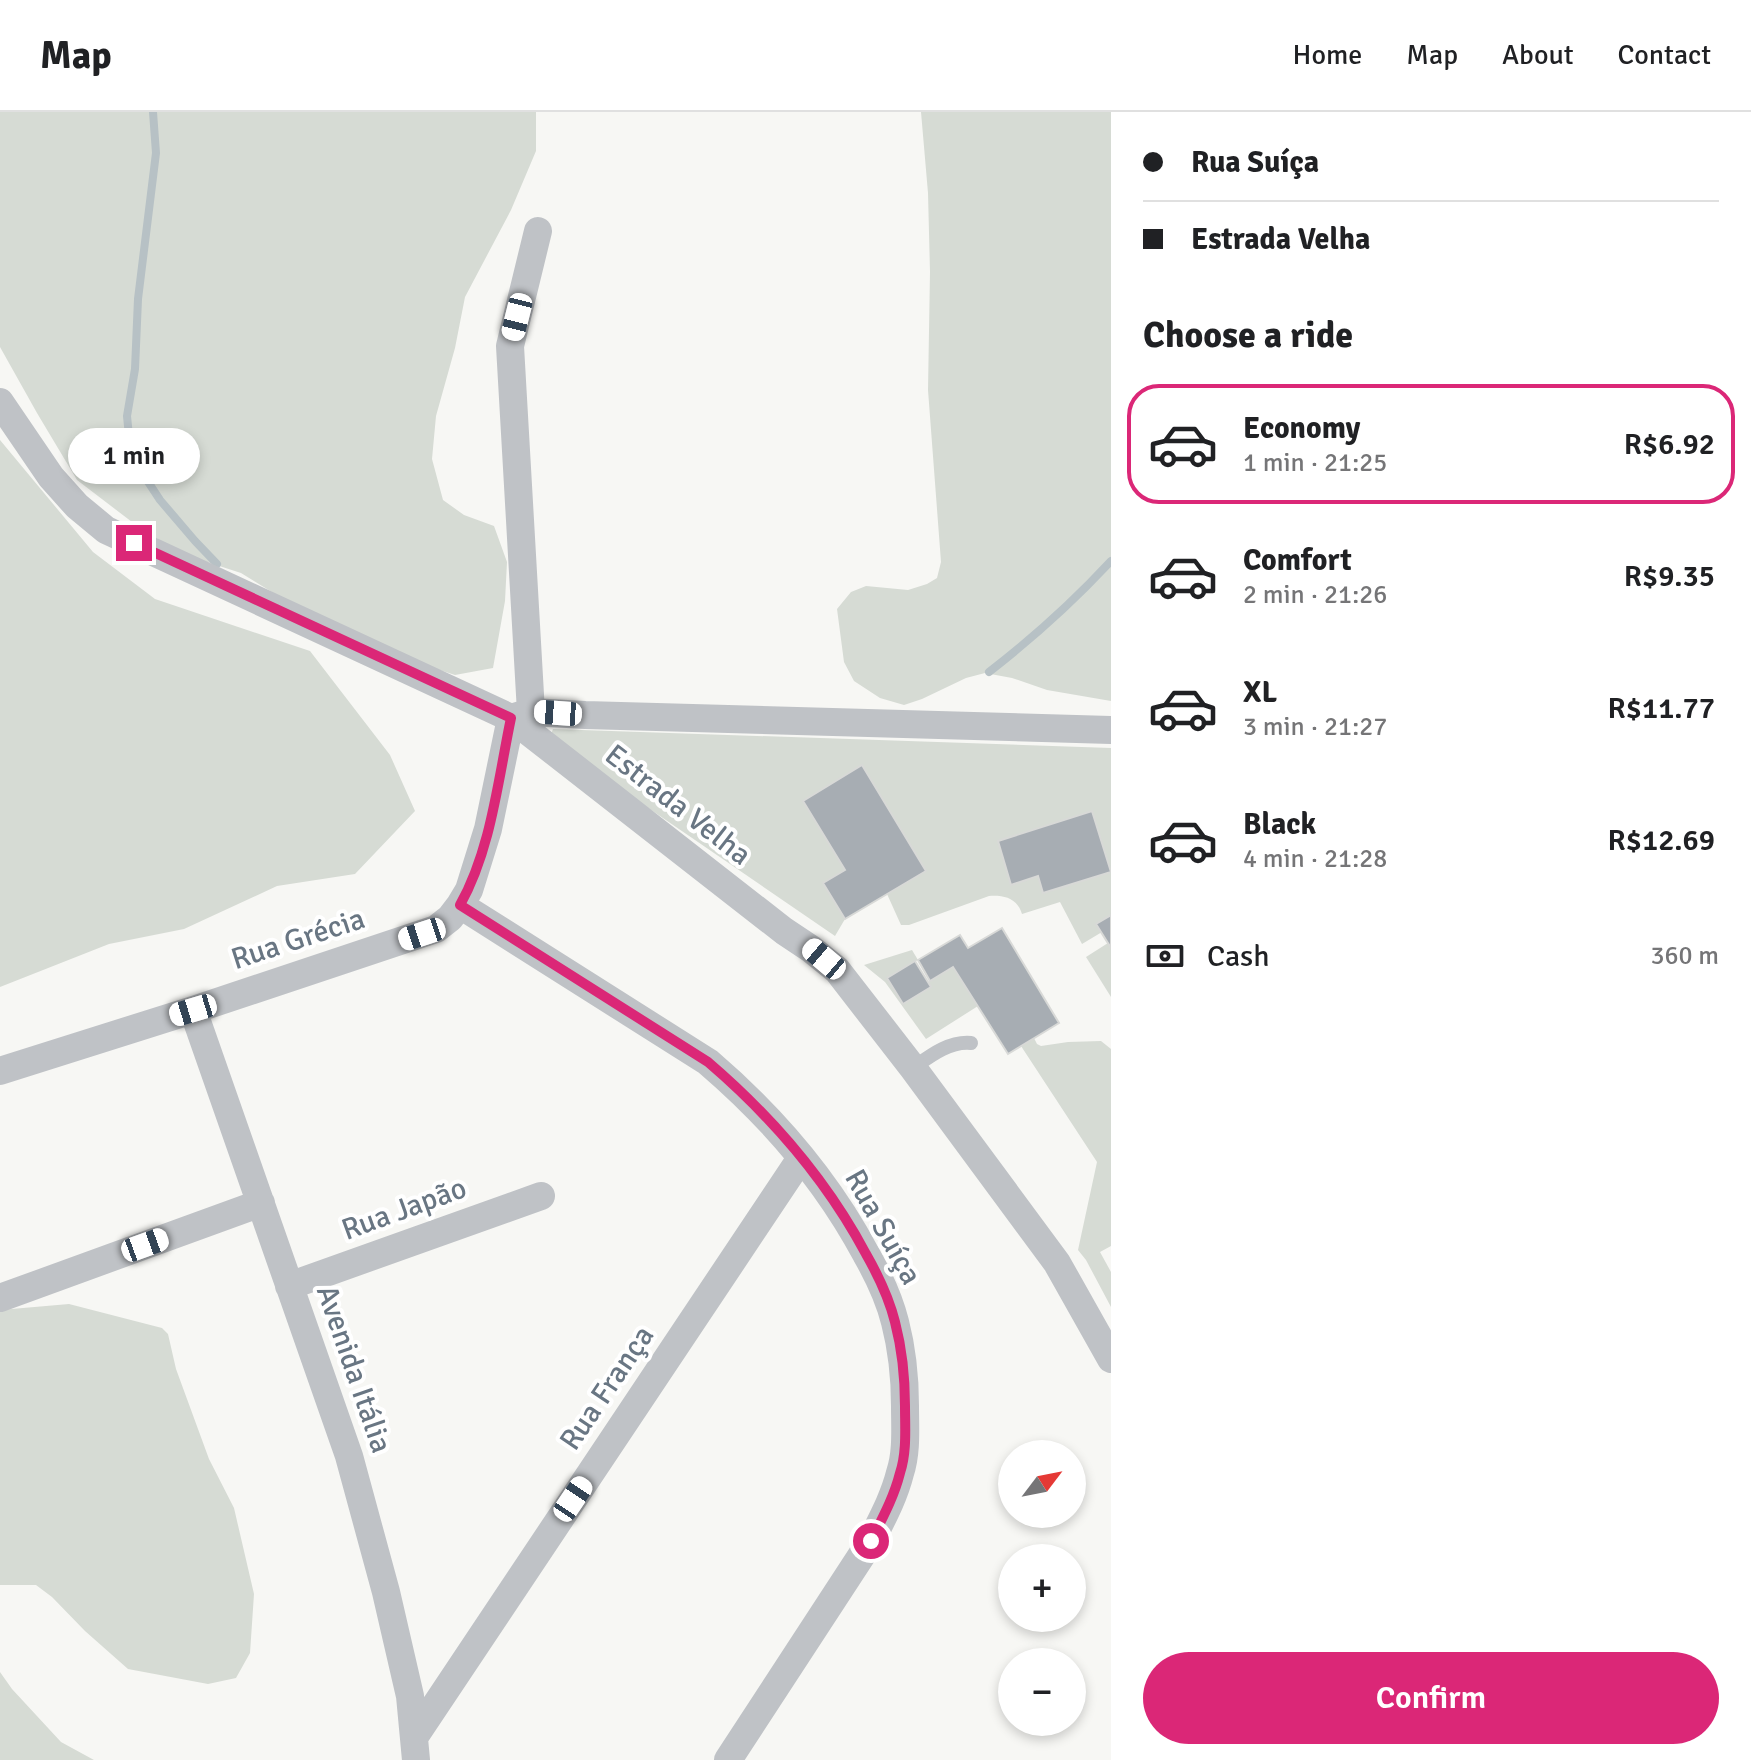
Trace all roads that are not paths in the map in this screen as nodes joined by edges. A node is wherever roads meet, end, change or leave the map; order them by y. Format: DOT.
graph roads {
  1 [pos="538,231"];
  2 [pos="0,402"];
  3 [pos="521,715"];
  4 [pos="1111,730"];
  5 [pos="460,905"];
  6 [pos="193,1010"];
  7 [pos="971,1043"];
  8 [pos="913,1068"];
  9 [pos="0,1071"];
  10 [pos="801,1158"];
  11 [pos="541,1196"];
  12 [pos="261,1203"];
  13 [pos="289,1286"];
  14 [pos="0,1298"];
  15 [pos="1111,1359"];
  16 [pos="416,1748"];
  17 [pos="728,1760"];
  1 -- 3 [label="street, Rua Grécia"];
  2 -- 3 [label="street, Estrada Velha"];
  3 -- 4 [label="street"];
  3 -- 5 [label="street, Rua Grécia"];
  3 -- 8 [label="street, Estrada Velha"];
  5 -- 6 [label="street, Rua Grécia"];
  5 -- 10 [label="street, Rua Suíça"];
  6 -- 9 [label="street, Rua Grécia"];
  6 -- 12 [label="street, Avenida Itália"];
  7 -- 8 [label="lane"];
  8 -- 15 [label="street, Estrada Velha"];
  10 -- 16 [label="street, Rua França"];
  10 -- 17 [label="street, Rua Suíça"];
  11 -- 13 [label="street, Rua Japão"];
  12 -- 13 [label="street, Avenida Itália"];
  12 -- 14 [label="street"];
  13 -- 16 [label="street, Avenida Itália"];
}
